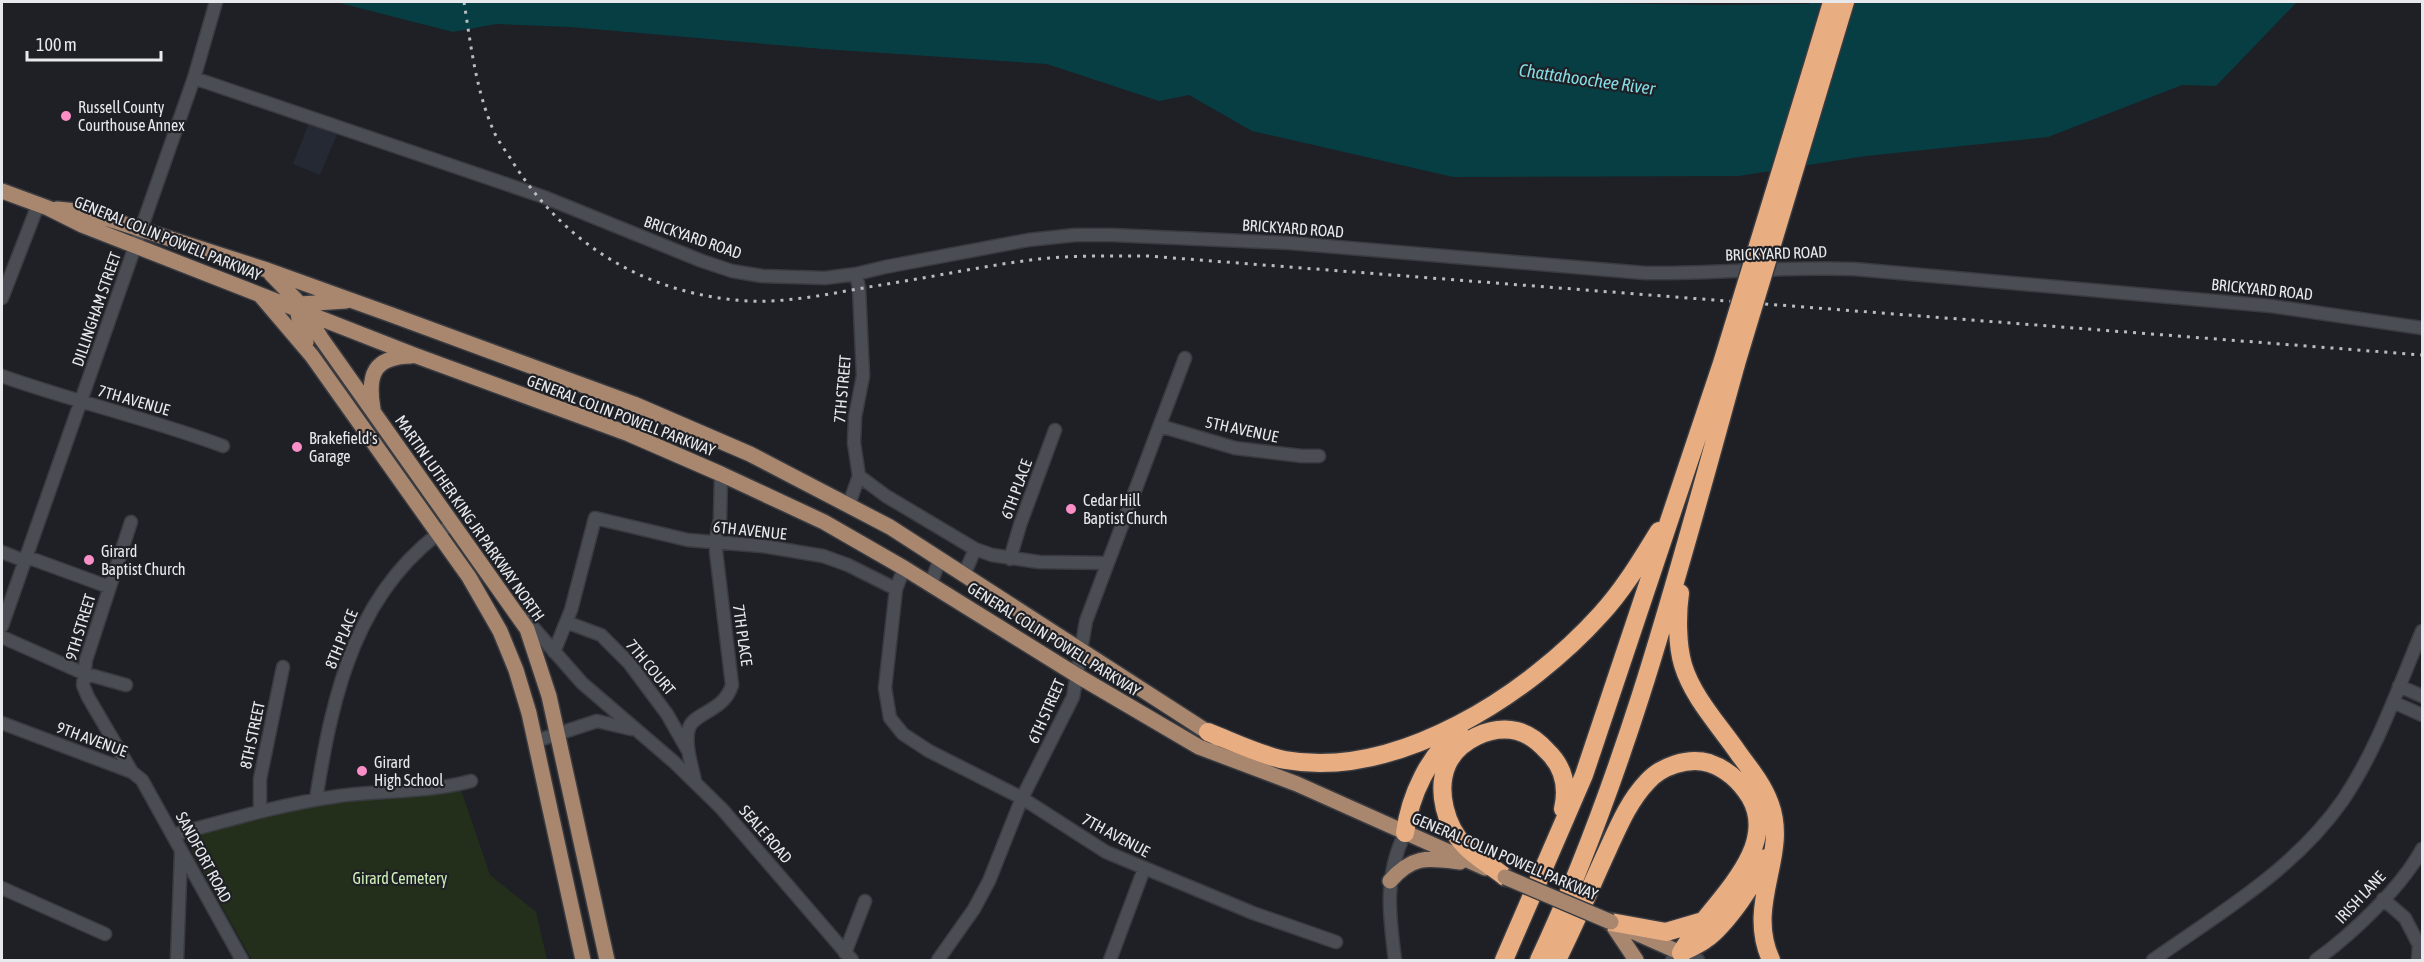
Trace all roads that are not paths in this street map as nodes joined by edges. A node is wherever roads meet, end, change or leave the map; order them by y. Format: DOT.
graph roads {
  1 [pos="216,2"];
  2 [pos="1832,2"];
  3 [pos="1845,2"];
  4 [pos="195,78"];
  5 [pos="2,191"];
  6 [pos="43,206"];
  7 [pos="141,228"];
  8 [pos="135,246"];
  9 [pos="267,270"];
  10 [pos="856,274"];
  11 [pos="258,293"];
  12 [pos="2,298"];
  13 [pos="352,301"];
  14 [pos="301,308"];
  15 [pos="2422,328"];
  16 [pos="414,355"];
  17 [pos="312,356"];
  18 [pos="1185,358"];
  19 [pos="1729,362"];
  20 [pos="2,376"];
  21 [pos="81,403"];
  22 [pos="377,416"];
  23 [pos="1160,426"];
  24 [pos="1055,430"];
  25 [pos="365,432"];
  26 [pos="223,446"];
  27 [pos="1319,456"];
  28 [pos="721,474"];
  29 [pos="859,476"];
  30 [pos="1676,501"];
  31 [pos="849,504"];
  32 [pos="131,522"];
  33 [pos="453,523"];
  34 [pos="437,534"];
  35 [pos="715,543"];
  36 [pos="1686,543"];
  37 [pos="975,549"];
  38 [pos="2,552"];
  39 [pos="940,558"];
  40 [pos="26,559"];
  41 [pos="1010,559"];
  42 [pos="1108,563"];
  43 [pos="904,568"];
  44 [pos="964,575"];
  45 [pos="931,584"];
  46 [pos="109,587"];
  47 [pos="896,589"];
  48 [pos="507,598"];
  49 [pos="566,622"];
  50 [pos="2,626"];
  51 [pos="2422,631"];
  52 [pos="2,638"];
  53 [pos="1079,649"];
  54 [pos="554,652"];
  55 [pos="283,667"];
  56 [pos="83,673"];
  57 [pos="1078,676"];
  58 [pos="126,685"];
  59 [pos="2399,686"];
  60 [pos="2422,696"];
  61 [pos="2392,702"];
  62 [pos="1482,713"];
  63 [pos="2422,715"];
  64 [pos="2,723"];
  65 [pos="1208,732"];
  66 [pos="557,735"];
  67 [pos="645,736"];
  68 [pos="536,741"];
  69 [pos="690,756"];
  70 [pos="1447,766"];
  71 [pos="132,772"];
  72 [pos="471,781"];
  73 [pos="695,781"];
  74 [pos="1297,784"];
  75 [pos="1022,798"];
  76 [pos="316,800"];
  77 [pos="260,811"];
  78 [pos="1405,833"];
  79 [pos="173,835"];
  80 [pos="1776,838"];
  81 [pos="1556,844"];
  82 [pos="2422,849"];
  83 [pos="181,850"];
  84 [pos="1474,863"];
  85 [pos="1144,869"];
  86 [pos="1506,877"];
  87 [pos="1390,881"];
  88 [pos="2,888"];
  89 [pos="2383,899"];
  90 [pos="865,901"];
  91 [pos="1611,922"];
  92 [pos="1700,922"];
  93 [pos="105,934"];
  94 [pos="1336,942"];
  95 [pos="849,957"];
  96 [pos="1676,957"];
  97 [pos="177,960"];
  98 [pos="242,960"];
  99 [pos="583,960"];
  100 [pos="608,960"];
  101 [pos="938,960"];
  102 [pos="1110,960"];
  103 [pos="1395,960"];
  104 [pos="1504,960"];
  105 [pos="1539,960"];
  106 [pos="1557,960"];
  107 [pos="1636,960"];
  108 [pos="1698,960"];
  109 [pos="1771,960"];
  110 [pos="2153,960"];
  111 [pos="2316,960"];
  112 [pos="2418,960"];
  1 -- 4 [label="street, DILLINGHAM STREET"];
  2 -- 19 [label="highway, bridge"];
  3 -- 19 [label="highway, bridge"];
  4 -- 7 [label="street, DILLINGHAM STREET"];
  4 -- 10 [label="street, BRICKYARD ROAD"];
  5 -- 6 [label="main road"];
  6 -- 7 [label="main road, GENERAL COLIN POWELL PARKWAY"];
  6 -- 8 [label="main road, GENERAL COLIN POWELL PARKWAY"];
  6 -- 12 [label="street"];
  7 -- 8 [label="street, DILLINGHAM STREET"];
  7 -- 9 [label="main road, GENERAL COLIN POWELL PARKWAY"];
  8 -- 11 [label="main road, GENERAL COLIN POWELL PARKWAY"];
  8 -- 21 [label="street, DILLINGHAM STREET"];
  9 -- 13 [label="main road, GENERAL COLIN POWELL PARKWAY"];
  9 -- 14 [label="main road, MARTIN LUTHER KING JR PARKWAY NORTH"];
  10 -- 15 [label="street, BRICKYARD ROAD"];
  10 -- 29 [label="street, 7TH STREET"];
  11 -- 14 [label="main road, GENERAL COLIN POWELL PARKWAY"];
  11 -- 17 [label="main road"];
  13 -- 14 [label="main road"];
  13 -- 31 [label="main road, GENERAL COLIN POWELL PARKWAY"];
  14 -- 16 [label="main road, GENERAL COLIN POWELL PARKWAY"];
  14 -- 17 [label="main road"];
  14 -- 22 [label="main road, MARTIN LUTHER KING JR PARKWAY NORTH"];
  16 -- 22 [label="main road"];
  16 -- 28 [label="main road, GENERAL COLIN POWELL PARKWAY"];
  17 -- 25 [label="main road"];
  18 -- 23 [label="street, 6TH STREET"];
  19 -- 30 [label="highway"];
  19 -- 36 [label="highway"];
  20 -- 21 [label="street, 7TH AVENUE"];
  21 -- 26 [label="street, 7TH AVENUE"];
  21 -- 40 [label="street, DILLINGHAM STREET"];
  22 -- 25 [label="main road"];
  22 -- 33 [label="main road, MARTIN LUTHER KING JR PARKWAY NORTH"];
  23 -- 27 [label="street, 5TH AVENUE"];
  23 -- 42 [label="street, 6TH STREET"];
  24 -- 41 [label="street, 6TH PLACE"];
  25 -- 34 [label="main road"];
  28 -- 35 [label="street, 7TH PLACE"];
  28 -- 43 [label="main road, GENERAL COLIN POWELL PARKWAY"];
  29 -- 31 [label="street, 7TH STREET"];
  29 -- 37 [label="street"];
  30 -- 62 [label="highway"];
  30 -- 81 [label="highway"];
  31 -- 39 [label="main road, GENERAL COLIN POWELL PARKWAY"];
  32 -- 46 [label="street, 9TH STREET"];
  33 -- 34 [label="street, 8TH PLACE"];
  33 -- 48 [label="main road, MARTIN LUTHER KING JR PARKWAY NORTH"];
  34 -- 68 [label="main road"];
  34 -- 76 [label="street, 8TH PLACE"];
  35 -- 47 [label="street, 6TH AVENUE"];
  35 -- 49 [label="street, 6TH AVENUE"];
  35 -- 69 [label="street, 7TH PLACE"];
  36 -- 80 [label="highway"];
  36 -- 105 [label="highway"];
  37 -- 41 [label="street"];
  37 -- 44 [label="street"];
  38 -- 40 [label="street"];
  39 -- 44 [label="main road, GENERAL COLIN POWELL PARKWAY"];
  39 -- 45 [label="street"];
  40 -- 46 [label="street"];
  40 -- 50 [label="street, DILLINGHAM STREET"];
  41 -- 42 [label="street"];
  42 -- 53 [label="street, 6TH STREET"];
  43 -- 45 [label="main road, GENERAL COLIN POWELL PARKWAY"];
  43 -- 47 [label="street"];
  44 -- 53 [label="main road, GENERAL COLIN POWELL PARKWAY"];
  45 -- 57 [label="main road, GENERAL COLIN POWELL PARKWAY"];
  46 -- 56 [label="street, 9TH STREET"];
  47 -- 75 [label="street, 7TH AVENUE"];
  48 -- 54 [label="street, SEALE ROAD"];
  48 -- 66 [label="main road, MARTIN LUTHER KING JR PARKWAY NORTH"];
  49 -- 54 [label="street"];
  49 -- 69 [label="street, 7TH COURT"];
  51 -- 59 [label="street"];
  52 -- 56 [label="street"];
  53 -- 57 [label="street, 6TH STREET"];
  53 -- 65 [label="main road, GENERAL COLIN POWELL PARKWAY"];
  54 -- 67 [label="street, SEALE ROAD"];
  55 -- 77 [label="street, 8TH STREET"];
  56 -- 58 [label="street"];
  56 -- 71 [label="street, 9TH AVENUE"];
  57 -- 74 [label="main road, GENERAL COLIN POWELL PARKWAY"];
  57 -- 75 [label="street, 6TH STREET"];
  59 -- 60 [label="street"];
  59 -- 61 [label="street"];
  61 -- 63 [label="street"];
  61 -- 110 [label="street"];
  62 -- 65 [label="highway"];
  62 -- 78 [label="highway"];
  64 -- 71 [label="street, 9TH AVENUE"];
  65 -- 74 [label="main road, GENERAL COLIN POWELL PARKWAY"];
  66 -- 67 [label="street, SEALE ROAD"];
  66 -- 68 [label="street, SEALE ROAD"];
  66 -- 100 [label="main road, MARTIN LUTHER KING JR PARKWAY NORTH"];
  67 -- 73 [label="street, SEALE ROAD"];
  68 -- 99 [label="main road"];
  69 -- 73 [label="street, 7TH PLACE"];
  70 -- 78 [label="highway"];
  70 -- 81 [label="highway"];
  70 -- 86 [label="highway"];
  71 -- 79 [label="street, SANDFORT ROAD"];
  72 -- 76 [label="street"];
  73 -- 95 [label="street, SEALE ROAD"];
  74 -- 78 [label="main road, GENERAL COLIN POWELL PARKWAY"];
  75 -- 85 [label="street, 7TH AVENUE"];
  75 -- 101 [label="street, 6TH STREET"];
  76 -- 77 [label="street"];
  77 -- 79 [label="street"];
  78 -- 84 [label="main road, GENERAL COLIN POWELL PARKWAY"];
  78 -- 87 [label="street"];
  79 -- 83 [label="street, SANDFORT ROAD"];
  80 -- 96 [label="highway"];
  80 -- 109 [label="highway"];
  81 -- 104 [label="highway"];
  82 -- 89 [label="street, IRISH LANE"];
  83 -- 97 [label="street"];
  83 -- 98 [label="street, SANDFORT ROAD"];
  84 -- 86 [label="main road, GENERAL COLIN POWELL PARKWAY"];
  84 -- 87 [label="main road"];
  85 -- 94 [label="street, 7TH AVENUE"];
  85 -- 102 [label="street"];
  86 -- 91 [label="main road, GENERAL COLIN POWELL PARKWAY, bridge"];
  87 -- 103 [label="street"];
  88 -- 93 [label="street"];
  89 -- 111 [label="street, IRISH LANE"];
  89 -- 112 [label="street"];
  90 -- 95 [label="street"];
  91 -- 92 [label="highway"];
  91 -- 96 [label="main road, GENERAL COLIN POWELL PARKWAY"];
  91 -- 107 [label="main road"];
  92 -- 96 [label="highway"];
  92 -- 106 [label="highway"];
  96 -- 108 [label="street, GENERAL COLIN POWELL PARKWAY"];
}
